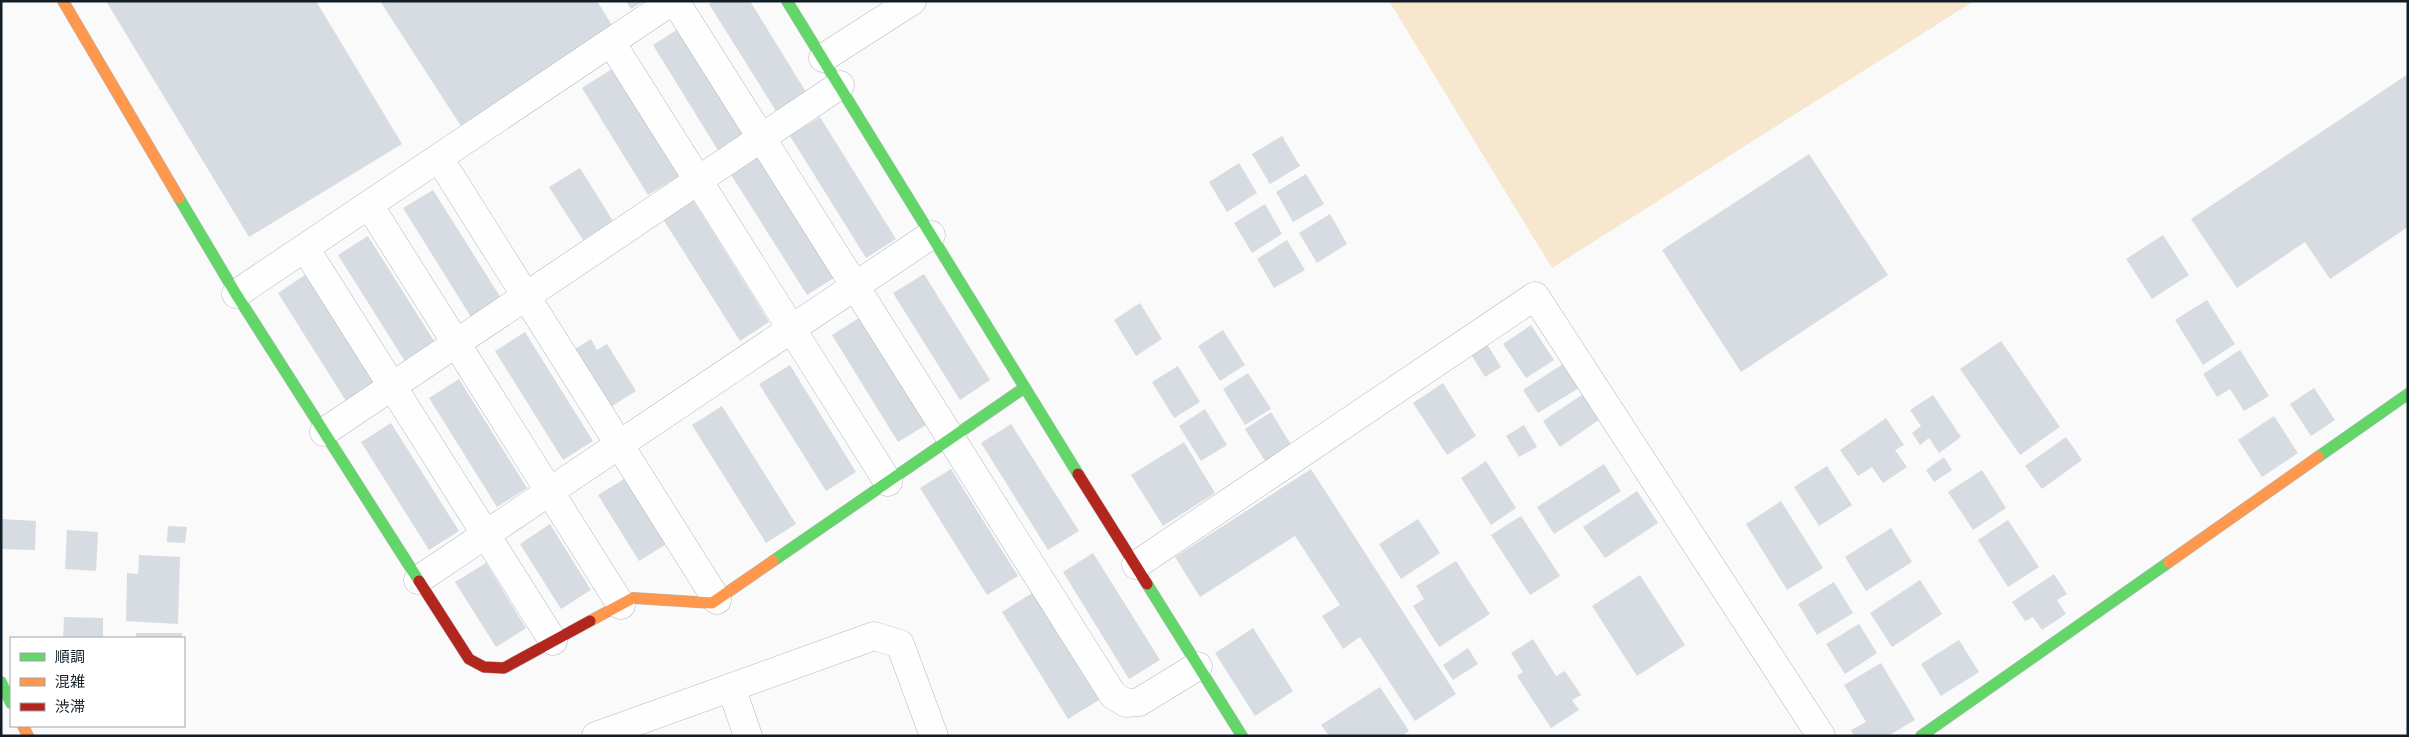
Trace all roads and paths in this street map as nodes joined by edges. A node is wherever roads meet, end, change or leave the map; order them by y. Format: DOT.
graph roads {
  1 [pos="63,1"];
  2 [pos="674,1"];
  3 [pos="787,1"];
  4 [pos="912,1"];
  5 [pos="611,42"];
  6 [pos="823,58"];
  7 [pos="840,85"];
  8 [pos="762,138"];
  9 [pos="439,158"];
  10 [pos="698,181"];
  11 [pos="369,205"];
  12 [pos="931,235"];
  13 [pos="305,248"];
  14 [pos="855,286"];
  15 [pos="236,294"];
  16 [pos="526,296"];
  17 [pos="791,329"];
  18 [pos="456,343"];
  19 [pos="392,386"];
  20 [pos="1024,388"];
  21 [pos="2408,394"];
  22 [pos="324,432"];
  23 [pos="951,438"];
  24 [pos="619,444"];
  25 [pos="888,482"];
  26 [pos="549,491"];
  27 [pos="486,534"];
  28 [pos="1136,565"];
  29 [pos="418,580"];
  30 [pos="717,600"];
  31 [pos="621,605"];
  32 [pos="553,642"];
  33 [pos="1198,666"];
  34 [pos="1,682"];
  35 [pos="731,687"];
  36 [pos="10,700"];
  37 [pos="596,736"];
  38 [pos="748,736"];
  39 [pos="934,736"];
  40 [pos="1242,736"];
  41 [pos="1821,736"];
  42 [pos="1920,736"];
  1 -- 15 [label="street"];
  2 -- 5 [label="street"];
  2 -- 8 [label="street"];
  3 -- 6 [label="street"];
  4 -- 6 [label="street"];
  5 -- 9 [label="street"];
  5 -- 10 [label="street"];
  6 -- 7 [label="street"];
  7 -- 8 [label="street"];
  7 -- 12 [label="street"];
  8 -- 10 [label="street"];
  8 -- 14 [label="street"];
  9 -- 11 [label="street"];
  9 -- 16 [label="street"];
  10 -- 16 [label="street"];
  10 -- 17 [label="street"];
  11 -- 13 [label="street"];
  11 -- 18 [label="street"];
  12 -- 14 [label="street"];
  12 -- 20 [label="street"];
  13 -- 15 [label="street"];
  13 -- 19 [label="street"];
  14 -- 17 [label="street"];
  14 -- 23 [label="street"];
  15 -- 22 [label="street"];
  16 -- 18 [label="street"];
  16 -- 24 [label="street"];
  17 -- 24 [label="street"];
  17 -- 25 [label="street"];
  18 -- 19 [label="street"];
  18 -- 26 [label="street"];
  19 -- 22 [label="street"];
  19 -- 27 [label="street"];
  20 -- 23 [label="street"];
  20 -- 28 [label="street"];
  21 -- 42 [label="street"];
  22 -- 29 [label="street"];
  23 -- 25 [label="street"];
  23 -- 33 [label="street"];
  24 -- 26 [label="street"];
  24 -- 30 [label="street"];
  25 -- 30 [label="street"];
  26 -- 27 [label="street"];
  26 -- 31 [label="street"];
  27 -- 29 [label="street"];
  27 -- 32 [label="street"];
  28 -- 33 [label="street"];
  28 -- 41 [label="street"];
  29 -- 32 [label="street"];
  30 -- 31 [label="street"];
  31 -- 32 [label="street"];
  33 -- 40 [label="street"];
  34 -- 36 [label="street"];
  35 -- 37 [label="street"];
  35 -- 38 [label="street"];
  35 -- 39 [label="street"];
}
